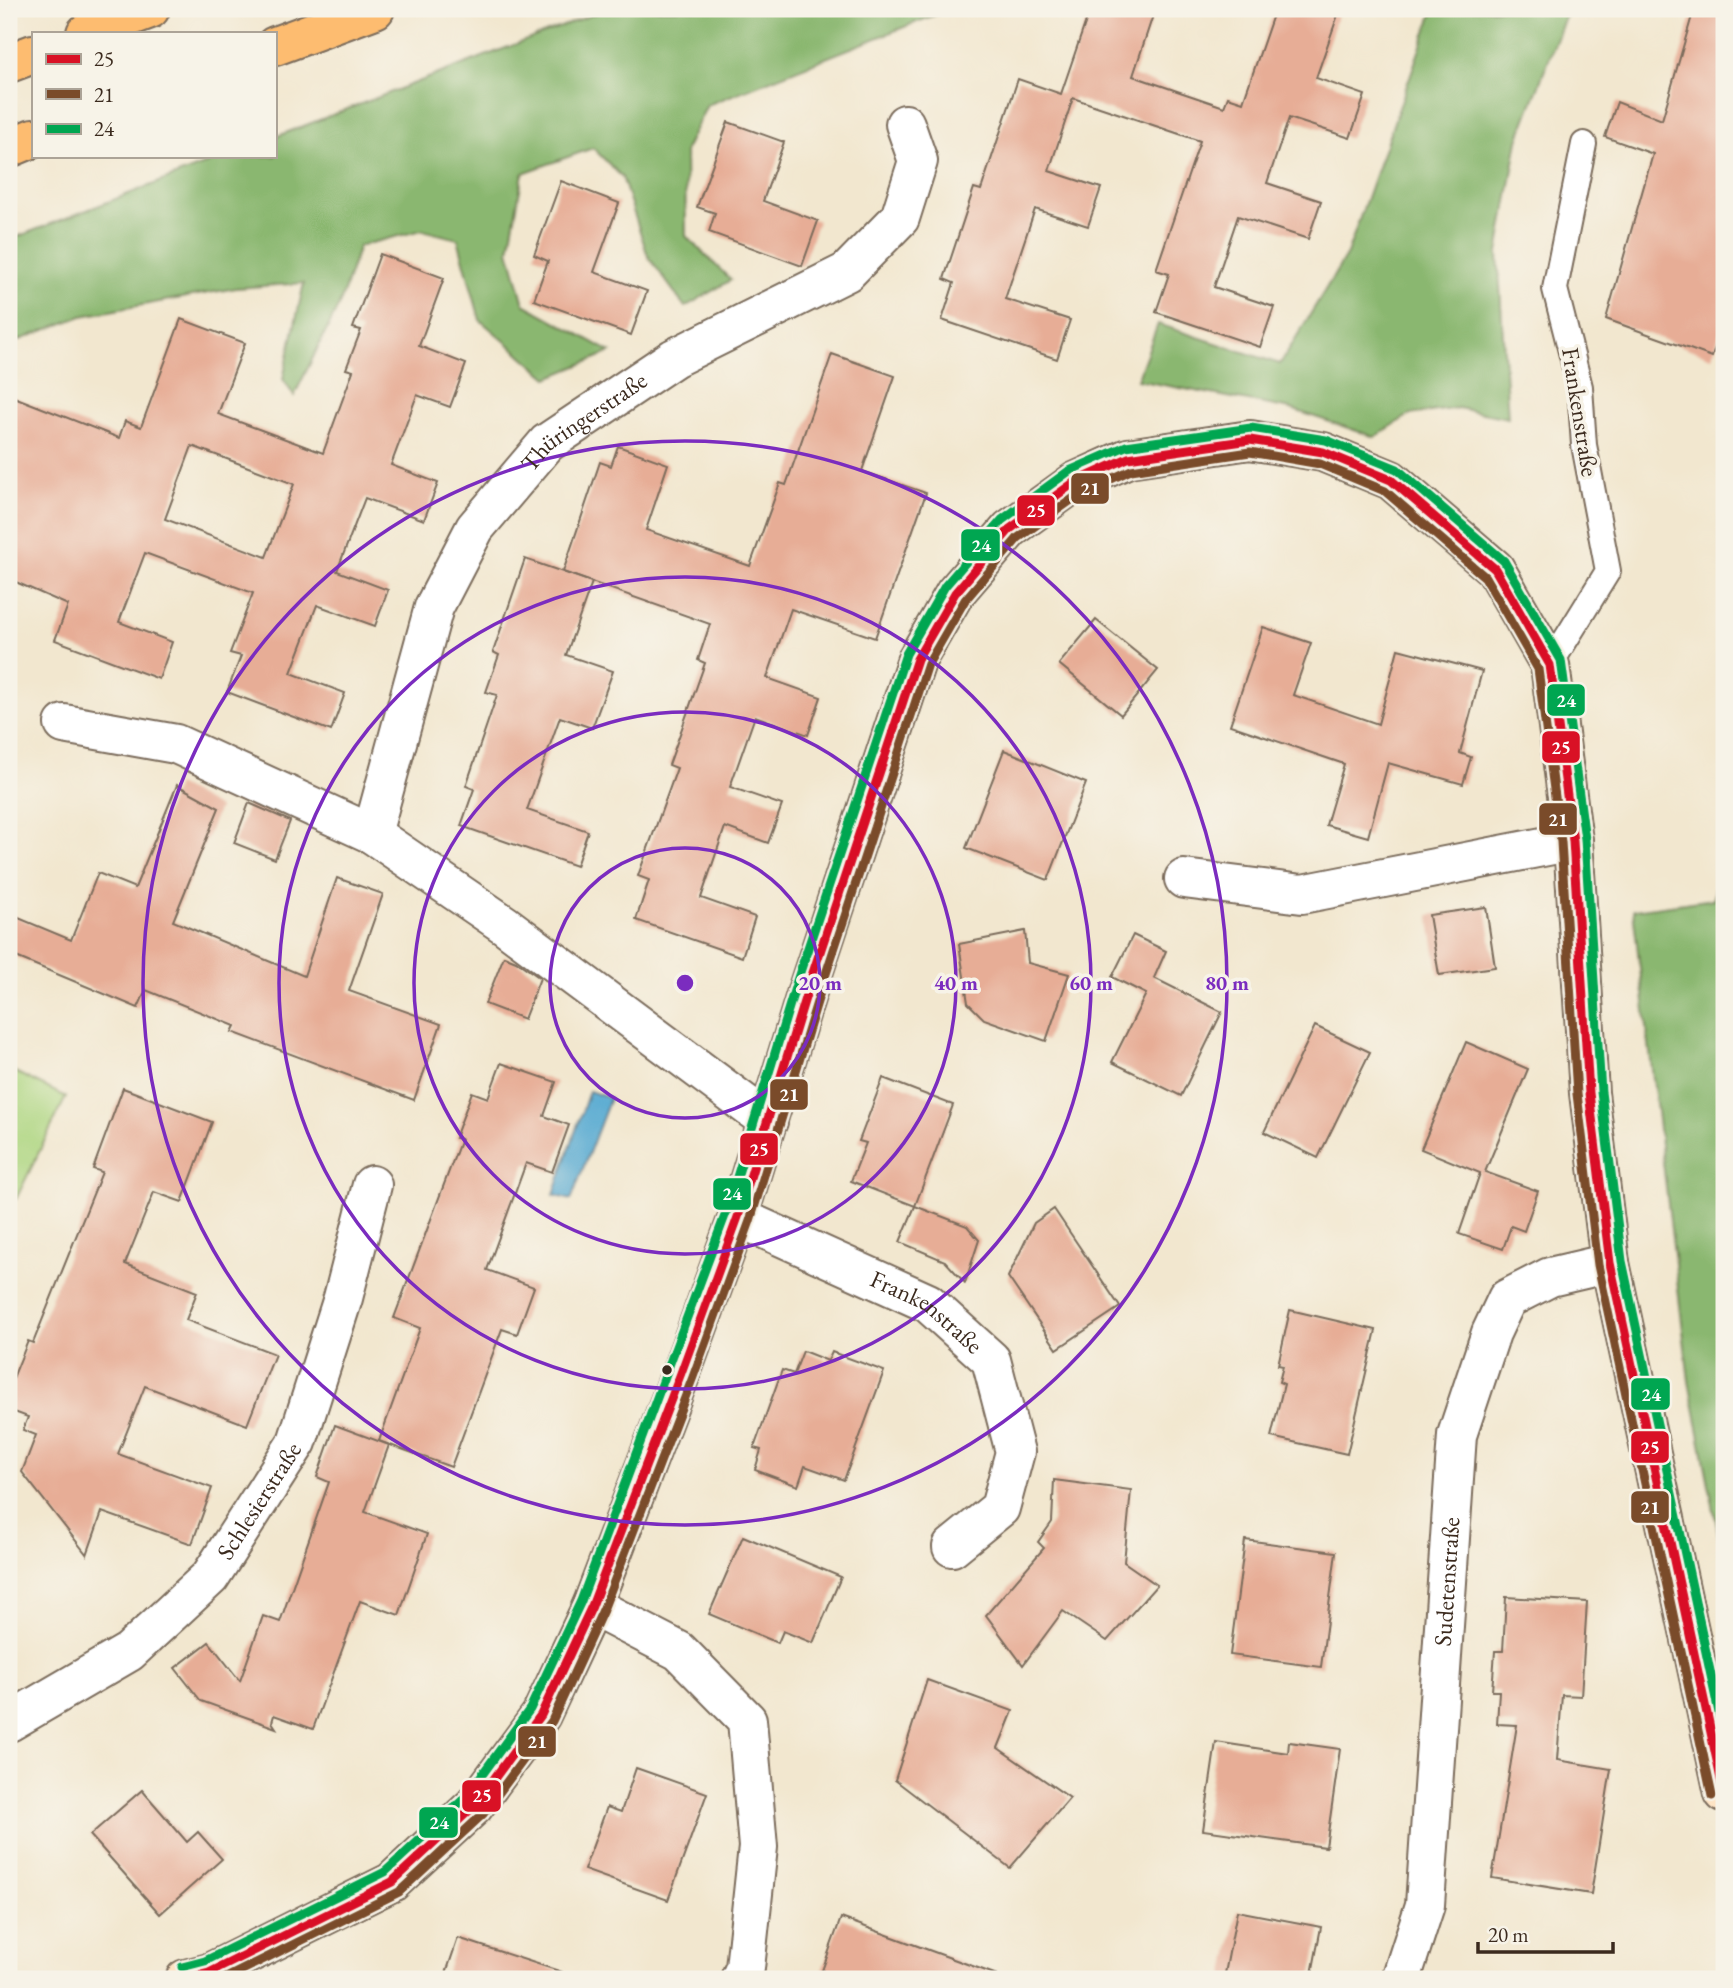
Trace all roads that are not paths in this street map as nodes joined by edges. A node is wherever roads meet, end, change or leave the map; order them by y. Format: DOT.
graph roads {
  1 [pos="150,9"];
  2 [pos="375,9"];
  3 [pos="89,32"];
  4 [pos="276,46"];
  5 [pos="32,54"];
  6 [pos="9,63"];
  7 [pos="905,124"];
  8 [pos="32,138"];
  9 [pos="1584,144"];
  10 [pos="9,148"];
  11 [pos="1550,665"];
  12 [pos="64,724"];
  13 [pos="372,834"];
  14 [pos="1573,841"];
  15 [pos="1184,879"];
  16 [pos="768,1121"];
  17 [pos="372,1185"];
  18 [pos="738,1217"];
  19 [pos="1610,1263"];
  20 [pos="951,1547"];
  21 [pos="592,1606"];
  22 [pos="9,1722"];
  23 [pos="1724,1793"];
  24 [pos="185,1979"];
  25 [pos="740,1979"];
  26 [pos="1401,1979"];
  1 -- 3 [label="highway"];
  2 -- 4 [label="highway"];
  5 -- 6 [label="highway"];
  7 -- 13 [label="street, Thüringerstraße"];
  8 -- 10 [label="highway"];
  9 -- 11 [label="lane, Frankenstraße"];
  11 -- 14 [label="street"];
  11 -- 16 [label="street"];
  12 -- 13 [label="street"];
  13 -- 16 [label="street"];
  14 -- 15 [label="street"];
  14 -- 19 [label="street"];
  16 -- 18 [label="street"];
  17 -- 22 [label="street, Schlesierstraße"];
  18 -- 20 [label="street, Frankenstraße"];
  18 -- 21 [label="street"];
  19 -- 23 [label="street"];
  19 -- 26 [label="street, Sudetenstraße"];
  21 -- 24 [label="street"];
  21 -- 25 [label="street"];
}
